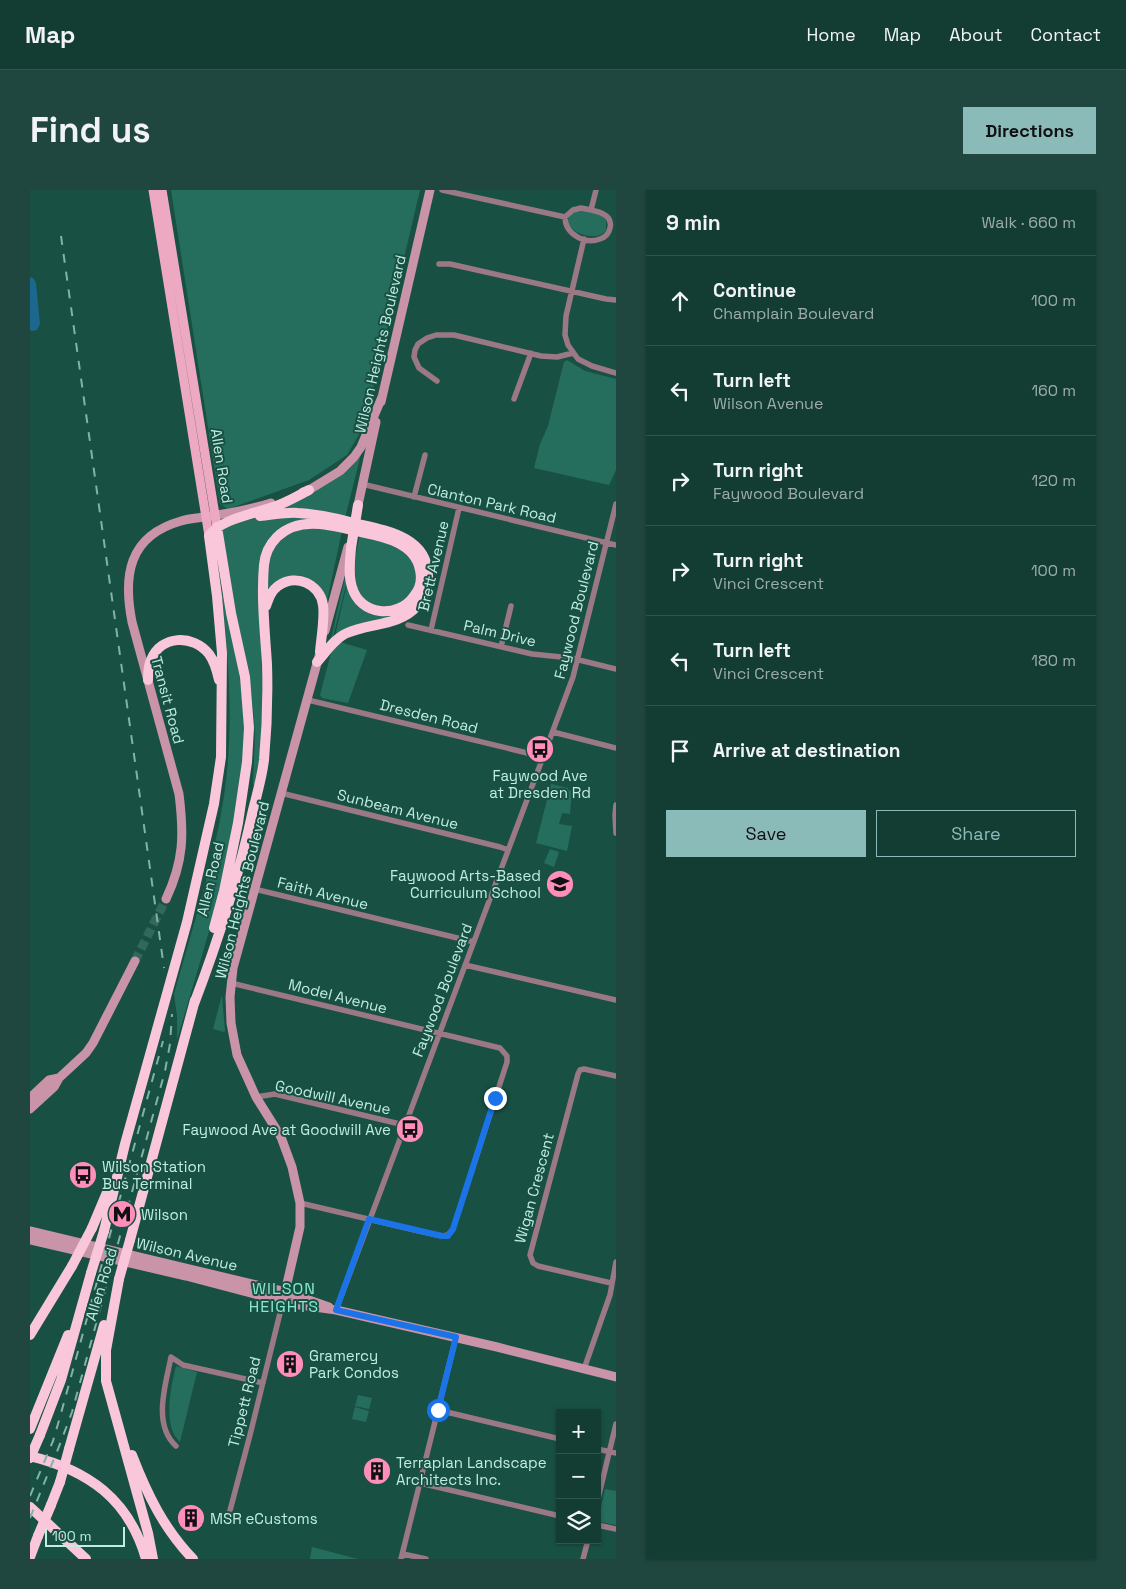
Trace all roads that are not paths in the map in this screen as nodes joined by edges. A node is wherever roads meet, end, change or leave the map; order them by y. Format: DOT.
graph roads {
  1 [pos="153,190"];
  2 [pos="162,190"];
  3 [pos="430,190"];
  4 [pos="442,190"];
  5 [pos="596,190"];
  6 [pos="591,210"];
  7 [pos="564,217"];
  8 [pos="614,224"];
  9 [pos="584,239"];
  10 [pos="439,264"];
  11 [pos="572,292"];
  12 [pos="616,300"];
  13 [pos="573,353"];
  14 [pos="531,354"];
  15 [pos="616,373"];
  16 [pos="436,382"];
  17 [pos="382,397"];
  18 [pos="514,399"];
  19 [pos="425,455"];
  20 [pos="362,484"];
  21 [pos="309,490"];
  22 [pos="414,497"];
  23 [pos="616,504"];
  24 [pos="358,505"];
  25 [pos="459,508"];
  26 [pos="210,516"];
  27 [pos="242,518"];
  28 [pos="217,527"];
  29 [pos="209,536"];
  30 [pos="606,543"];
  31 [pos="616,545"];
  32 [pos="349,548"];
  33 [pos="511,606"];
  34 [pos="264,611"];
  35 [pos="408,625"];
  36 [pos="431,630"];
  37 [pos="501,647"];
  38 [pos="319,657"];
  39 [pos="578,659"];
  40 [pos="616,669"];
  41 [pos="148,680"];
  42 [pos="223,693"];
  43 [pos="308,700"];
  44 [pos="553,732"];
  45 [pos="616,748"];
  46 [pos="544,757"];
  47 [pos="281,793"];
  48 [pos="616,806"];
  49 [pos="616,833"];
  50 [pos="508,850"];
  51 [pos="254,889"];
  52 [pos="166,899"];
  53 [pos="474,942"];
  54 [pos="135,961"];
  55 [pos="465,965"];
  56 [pos="232,983"];
  57 [pos="616,1000"];
  58 [pos="194,1004"];
  59 [pos="439,1033"];
  60 [pos="616,1076"];
  61 [pos="59,1078"];
  62 [pos="256,1097"];
  63 [pos="30,1098"];
  64 [pos="30,1110"];
  65 [pos="404,1125"];
  66 [pos="125,1144"];
  67 [pos="300,1203"];
  68 [pos="369,1219"];
  69 [pos="30,1231"];
  70 [pos="30,1240"];
  71 [pos="616,1262"];
  72 [pos="119,1279"];
  73 [pos="611,1283"];
  74 [pos="85,1295"];
  75 [pos="613,1295"];
  76 [pos="284,1296"];
  77 [pos="336,1310"];
  78 [pos="31,1334"];
  79 [pos="456,1337"];
  80 [pos="584,1369"];
  81 [pos="616,1378"];
  82 [pos="263,1383"];
  83 [pos="438,1410"];
  84 [pos="616,1424"];
  85 [pos="118,1425"];
  86 [pos="30,1429"];
  87 [pos="556,1439"];
  88 [pos="176,1446"];
  89 [pos="601,1449"];
  90 [pos="613,1453"];
  91 [pos="30,1457"];
  92 [pos="420,1484"];
  93 [pos="598,1499"];
  94 [pos="30,1507"];
  95 [pos="556,1515"];
  96 [pos="228,1518"];
  97 [pos="601,1526"];
  98 [pos="616,1529"];
  99 [pos="587,1544"];
  100 [pos="32,1553"];
  101 [pos="402,1556"];
  102 [pos="86,1559"];
  103 [pos="146,1559"];
  104 [pos="153,1559"];
  105 [pos="193,1559"];
  106 [pos="426,1559"];
  107 [pos="583,1559"];
  1 -- 26 [label="main road, Allen Road"];
  2 -- 26 [label="main road, Allen Road"];
  3 -- 17 [label="main road, Wilson Heights Boulevard"];
  4 -- 7 [label="street"];
  5 -- 6 [label="street"];
  6 -- 7 [label="street"];
  6 -- 8 [label="street"];
  7 -- 9 [label="street"];
  8 -- 9 [label="street"];
  9 -- 11 [label="street"];
  10 -- 11 [label="street"];
  11 -- 12 [label="street"];
  11 -- 13 [label="street"];
  13 -- 14 [label="street"];
  13 -- 15 [label="street"];
  14 -- 16 [label="street"];
  14 -- 18 [label="street"];
  17 -- 20 [label="main road, Wilson Heights Boulevard"];
  17 -- 21 [label="main road, Transit Road"];
  19 -- 22 [label="street"];
  20 -- 22 [label="street, Clanton Park Road"];
  20 -- 24 [label="main road, Wilson Heights Boulevard"];
  21 -- 26 [label="main road, Transit Road"];
  21 -- 27 [label="highway"];
  22 -- 25 [label="street, Clanton Park Road"];
  23 -- 30 [label="street, Faywood Boulevard"];
  24 -- 32 [label="highway, bridge"];
  25 -- 30 [label="street, Clanton Park Road"];
  25 -- 36 [label="street, Brett Avenue"];
  26 -- 28 [label="main road, Allen Road"];
  26 -- 29 [label="main road, Allen Road"];
  26 -- 41 [label="main road, Transit Road"];
  27 -- 28 [label="highway"];
  27 -- 38 [label="highway"];
  28 -- 29 [label="highway"];
  28 -- 58 [label="highway, Allen Road"];
  29 -- 42 [label="highway, Allen Road"];
  30 -- 31 [label="street, Clanton Park Road"];
  30 -- 39 [label="street, Faywood Boulevard"];
  32 -- 34 [label="highway"];
  32 -- 38 [label="main road, Wilson Heights Boulevard"];
  33 -- 37 [label="street"];
  34 -- 38 [label="highway"];
  34 -- 58 [label="highway"];
  35 -- 36 [label="street, Palm Drive"];
  36 -- 37 [label="street, Palm Drive"];
  37 -- 39 [label="street, Palm Drive"];
  38 -- 43 [label="main road, Wilson Heights Boulevard"];
  39 -- 40 [label="street, Palm Drive"];
  39 -- 44 [label="street, Faywood Boulevard"];
  41 -- 42 [label="highway"];
  41 -- 52 [label="main road, Transit Road"];
  42 -- 66 [label="highway, Allen Road"];
  43 -- 46 [label="street, Dresden Road"];
  43 -- 47 [label="main road, Wilson Heights Boulevard"];
  44 -- 45 [label="street"];
  44 -- 46 [label="street, Faywood Boulevard"];
  46 -- 50 [label="street, Faywood Boulevard"];
  47 -- 50 [label="street, Sunbeam Avenue"];
  47 -- 51 [label="main road, Wilson Heights Boulevard"];
  48 -- 49 [label="street"];
  50 -- 53 [label="street, Faywood Boulevard"];
  51 -- 53 [label="street, Faith Avenue"];
  51 -- 56 [label="main road, Wilson Heights Boulevard"];
  53 -- 55 [label="street, Faywood Boulevard"];
  54 -- 61 [label="main road"];
  55 -- 57 [label="street"];
  55 -- 59 [label="street, Faywood Boulevard"];
  56 -- 59 [label="street, Model Avenue"];
  56 -- 62 [label="main road, Wilson Heights Boulevard"];
  58 -- 72 [label="highway, Allen Road, bridge"];
  59 -- 65 [label="street, Faywood Boulevard"];
  59 -- 68 [label="street, Model Avenue"];
  60 -- 73 [label="street, Wigan Crescent"];
  61 -- 63 [label="main road"];
  61 -- 64 [label="main road"];
  62 -- 65 [label="street, Goodwill Avenue"];
  62 -- 67 [label="main road, Wilson Heights Boulevard"];
  65 -- 68 [label="street, Faywood Boulevard"];
  66 -- 74 [label="highway, Allen Road, bridge"];
  66 -- 78 [label="highway, bridge"];
  67 -- 68 [label="street"];
  67 -- 76 [label="main road, Wilson Heights Boulevard"];
  68 -- 77 [label="street, Faywood Boulevard"];
  69 -- 76 [label="main road, Wilson Avenue"];
  70 -- 76 [label="main road, Wilson Avenue"];
  71 -- 73 [label="street"];
  72 -- 85 [label="highway"];
  72 -- 100 [label="highway, Allen Road, bridge"];
  73 -- 75 [label="street"];
  74 -- 86 [label="highway"];
  74 -- 91 [label="highway, Allen Road, bridge"];
  75 -- 80 [label="street"];
  76 -- 77 [label="main road, Wilson Avenue"];
  76 -- 82 [label="street, Tippett Road"];
  77 -- 79 [label="main road, Wilson Avenue"];
  79 -- 80 [label="main road, Wilson Avenue"];
  79 -- 83 [label="street"];
  80 -- 81 [label="main road, Wilson Avenue"];
  82 -- 88 [label="street"];
  82 -- 96 [label="street, Tippett Road"];
  83 -- 87 [label="street"];
  83 -- 92 [label="street"];
  84 -- 90 [label="street"];
  85 -- 104 [label="highway"];
  85 -- 105 [label="highway"];
  89 -- 90 [label="street"];
  90 -- 93 [label="street"];
  91 -- 103 [label="highway"];
  92 -- 95 [label="street"];
  92 -- 101 [label="street"];
  94 -- 102 [label="highway"];
  97 -- 98 [label="street"];
  99 -- 107 [label="street"];
  101 -- 106 [label="street"];
}
